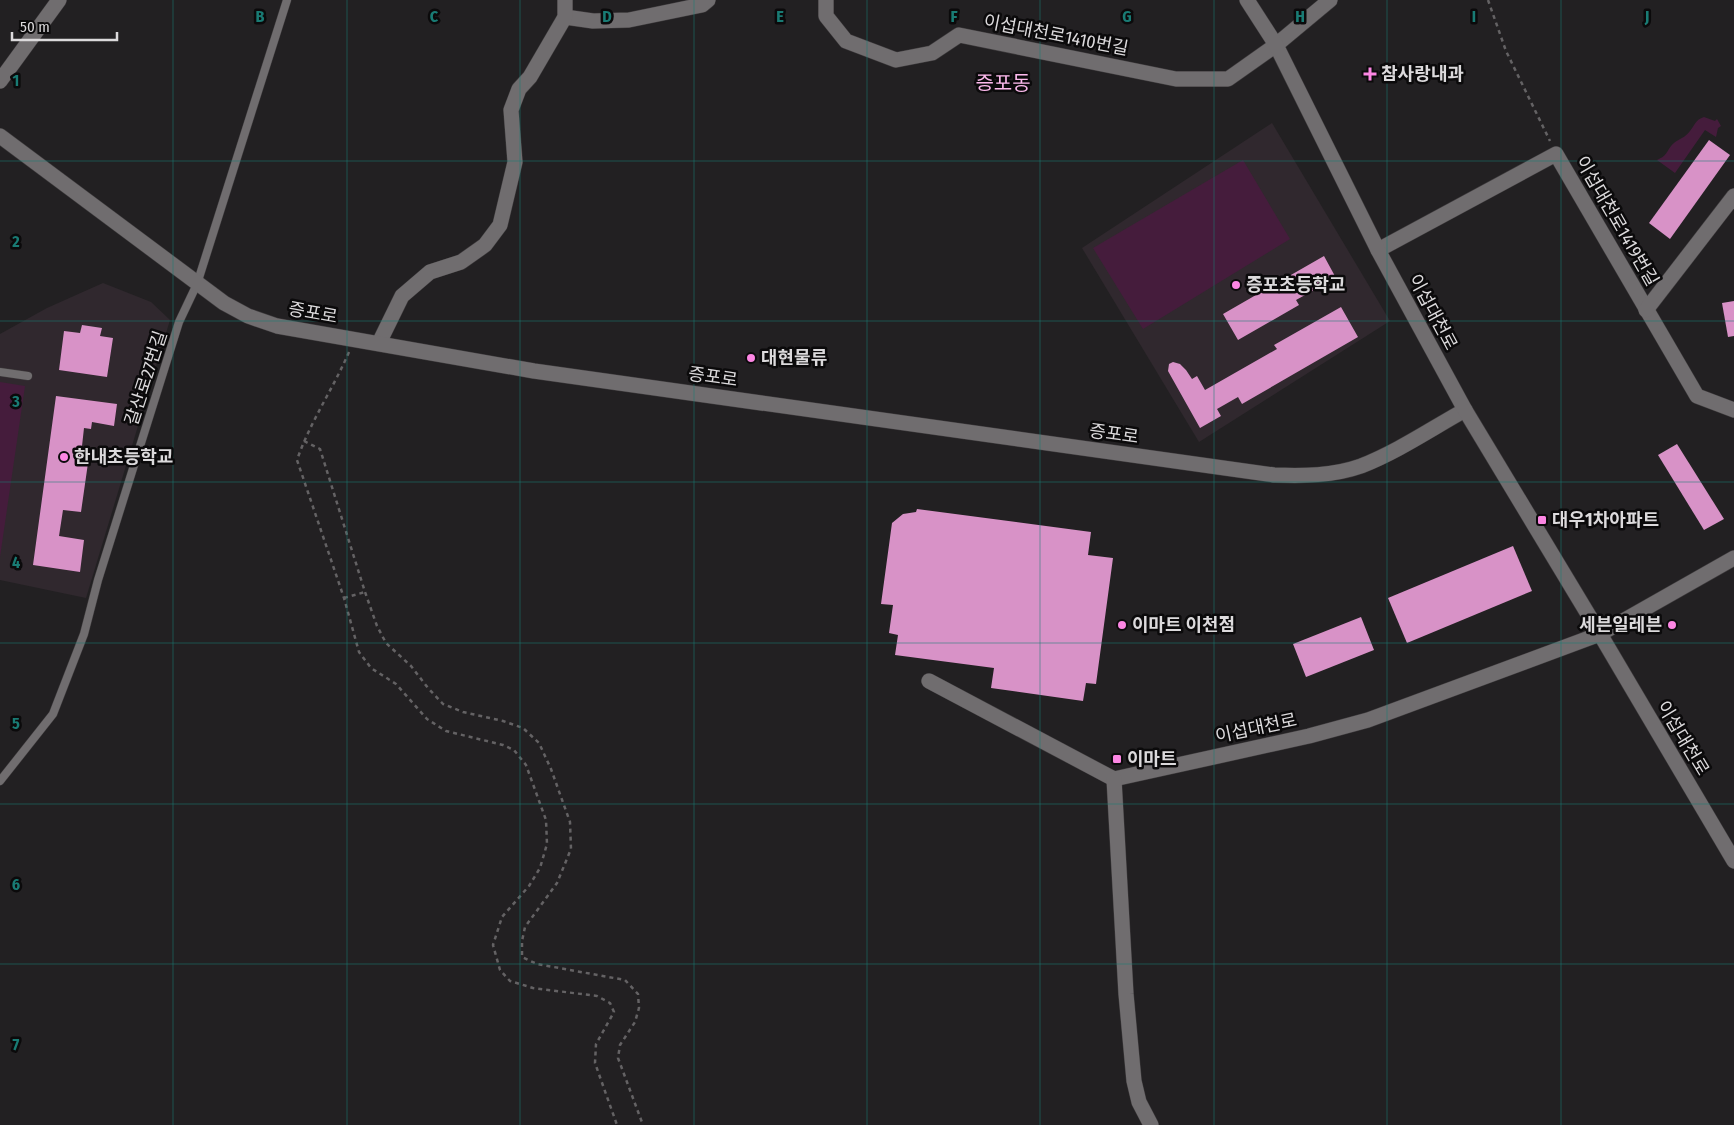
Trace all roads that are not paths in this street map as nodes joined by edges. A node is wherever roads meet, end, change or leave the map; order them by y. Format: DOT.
graph roads {
  1 [pos="60,0"];
  2 [pos="287,0"];
  3 [pos="565,0"];
  4 [pos="708,0"];
  5 [pos="826,0"];
  6 [pos="1246,0"];
  7 [pos="1330,0"];
  8 [pos="565,17"];
  9 [pos="1276,45"];
  10 [pos="0,81"];
  11 [pos="0,136"];
  12 [pos="1734,196"];
  13 [pos="1378,250"];
  14 [pos="197,284"];
  15 [pos="1646,310"];
  16 [pos="379,343"];
  17 [pos="0,372"];
  18 [pos="28,376"];
  19 [pos="1465,410"];
  20 [pos="1734,410"];
  21 [pos="1734,558"];
  22 [pos="1600,634"];
  23 [pos="929,681"];
  24 [pos="1114,779"];
  25 [pos="0,781"];
  26 [pos="1734,861"];
  27 [pos="1151,1125"];
  1 -- 10 [label="street"];
  2 -- 14 [label="lane, 갈산로27번길"];
  3 -- 8 [label="street"];
  4 -- 8 [label="street"];
  5 -- 9 [label="street, 이섭대천로1410번길"];
  6 -- 9 [label="street, 이섭대천로"];
  7 -- 9 [label="street, 이섭대천로1410번길"];
  8 -- 16 [label="street"];
  9 -- 13 [label="street, 이섭대천로"];
  11 -- 14 [label="street, 증포로"];
  12 -- 15 [label="street"];
  13 -- 15 [label="street, 이섭대천로1419번길"];
  13 -- 19 [label="street, 이섭대천로"];
  14 -- 16 [label="street, 증포로"];
  14 -- 25 [label="lane, 갈산로27번길"];
  15 -- 20 [label="street, 이섭대천로1419번길"];
  16 -- 19 [label="street, 증포로"];
  17 -- 18 [label="lane"];
  19 -- 22 [label="street, 이섭대천로"];
  21 -- 22 [label="street"];
  22 -- 24 [label="street, 이섭대천로"];
  22 -- 26 [label="street, 이섭대천로"];
  23 -- 24 [label="street"];
  24 -- 27 [label="street"];
}
